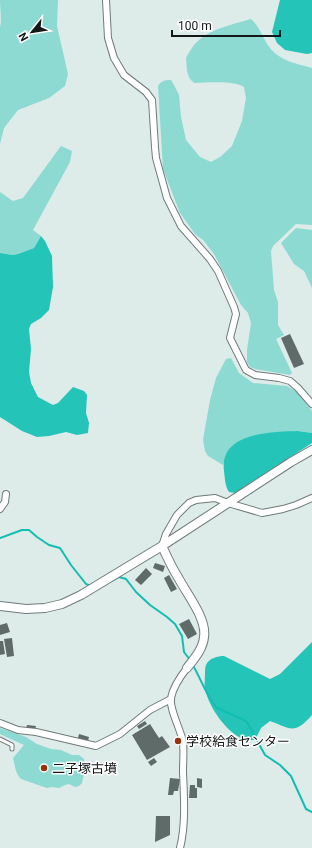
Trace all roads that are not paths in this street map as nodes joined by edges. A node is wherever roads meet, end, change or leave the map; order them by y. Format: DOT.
graph roads {
  1 [pos="106,0"];
  2 [pos="312,404"];
  3 [pos="312,450"];
  4 [pos="6,494"];
  5 [pos="312,498"];
  6 [pos="228,503"];
  7 [pos="0,509"];
  8 [pos="162,546"];
  9 [pos="0,606"];
  10 [pos="187,668"];
  11 [pos="170,699"];
  12 [pos="0,724"];
  13 [pos="0,739"];
  14 [pos="12,749"];
  15 [pos="180,848"];
  1 -- 2 [label="street"];
  3 -- 6 [label="street"];
  4 -- 7 [label="street"];
  5 -- 6 [label="street"];
  6 -- 8 [label="street"];
  6 -- 8 [label="street"];
  8 -- 9 [label="street"];
  8 -- 10 [label="street"];
  10 -- 11 [label="street"];
  11 -- 12 [label="street"];
  11 -- 15 [label="street"];
  13 -- 14 [label="lane"];
}
